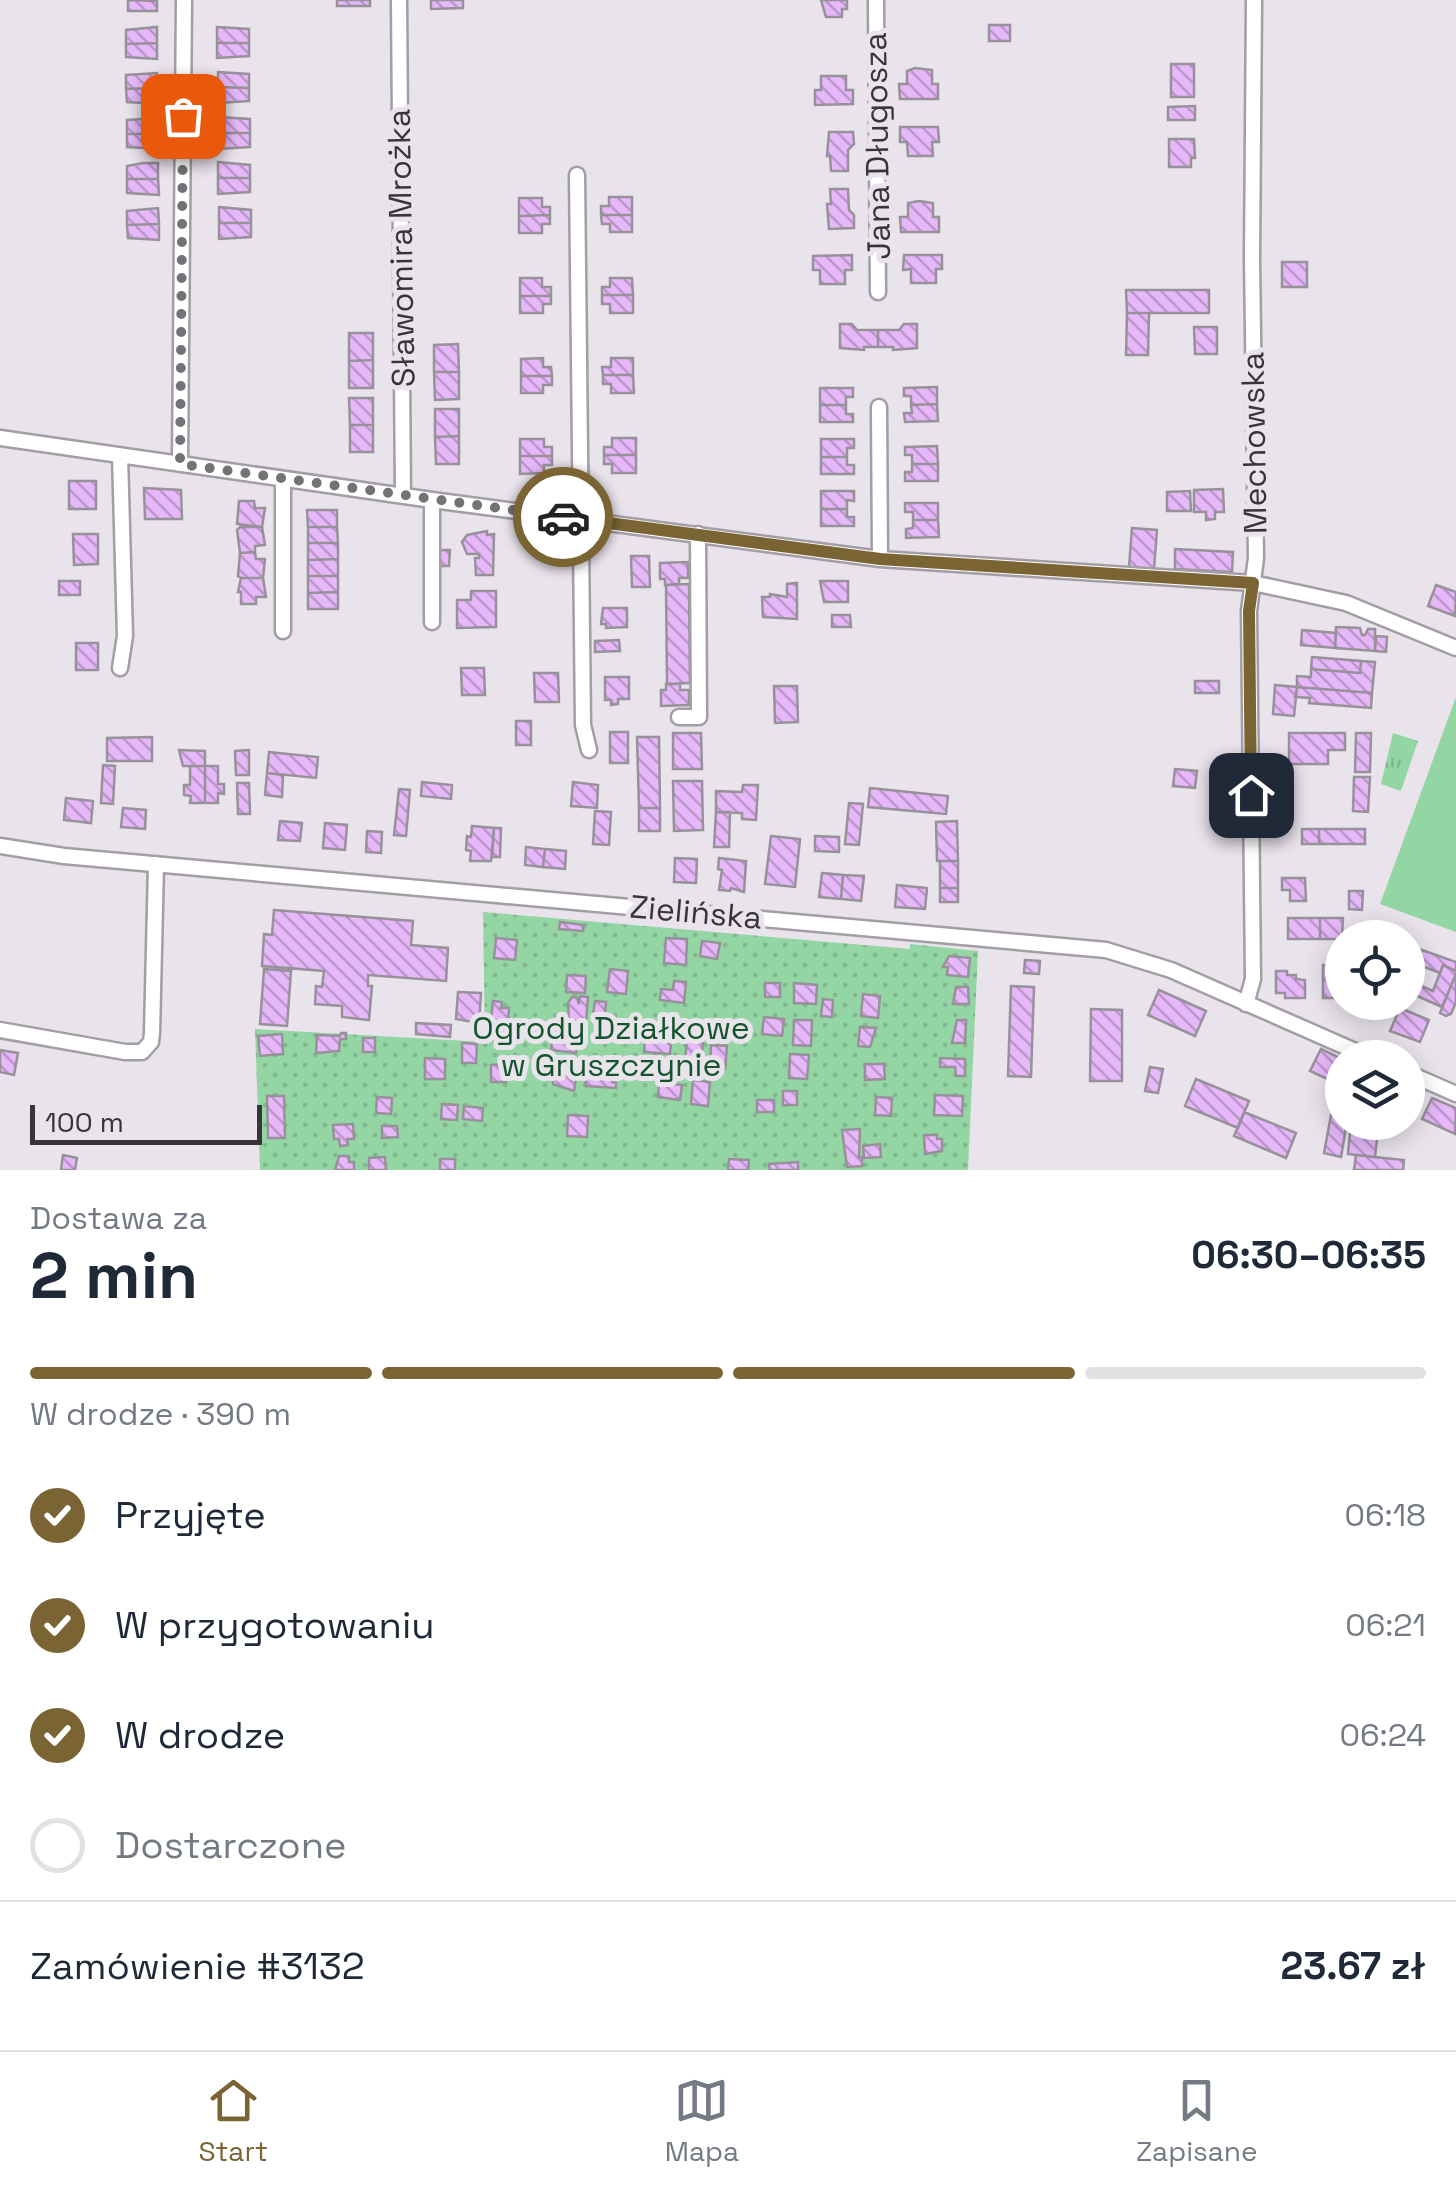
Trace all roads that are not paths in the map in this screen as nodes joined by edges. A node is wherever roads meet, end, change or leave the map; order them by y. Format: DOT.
graph roads {
  1 [pos="184,0"];
  2 [pos="398,0"];
  3 [pos="876,0"];
  4 [pos="1254,0"];
  5 [pos="577,175"];
  6 [pos="878,292"];
  7 [pos="879,407"];
  8 [pos="0,438"];
  9 [pos="120,456"];
  10 [pos="180,464"];
  11 [pos="283,478"];
  12 [pos="402,496"];
  13 [pos="432,500"];
  14 [pos="582,520"];
  15 [pos="698,534"];
  16 [pos="880,559"];
  17 [pos="1253,583"];
  18 [pos="432,622"];
  19 [pos="283,631"];
  20 [pos="1456,648"];
  21 [pos="120,668"];
  22 [pos="679,717"];
  23 [pos="590,750"];
  24 [pos="0,846"];
  25 [pos="156,864"];
  26 [pos="1246,1004"];
  27 [pos="0,1030"];
  28 [pos="1329,1040"];
  29 [pos="1425,1080"];
  30 [pos="1456,1094"];
  1 -- 10 [label="street"];
  2 -- 12 [label="street, Sławomira Mrożka"];
  3 -- 6 [label="street, Jana Długosza"];
  4 -- 17 [label="street, Mechowska"];
  5 -- 14 [label="street"];
  7 -- 16 [label="street"];
  8 -- 9 [label="street"];
  9 -- 10 [label="street"];
  9 -- 21 [label="street"];
  10 -- 11 [label="street"];
  11 -- 12 [label="street"];
  11 -- 19 [label="street"];
  12 -- 13 [label="street"];
  13 -- 14 [label="street"];
  13 -- 18 [label="street"];
  14 -- 15 [label="street"];
  14 -- 23 [label="street"];
  15 -- 16 [label="street"];
  15 -- 22 [label="street"];
  16 -- 17 [label="street"];
  17 -- 20 [label="street"];
  17 -- 26 [label="street, Mechowska"];
  24 -- 25 [label="street, Zielińska"];
  25 -- 26 [label="street, Zielińska"];
  25 -- 27 [label="street"];
  26 -- 28 [label="street, Zielińska"];
  29 -- 30 [label="street"];
}
